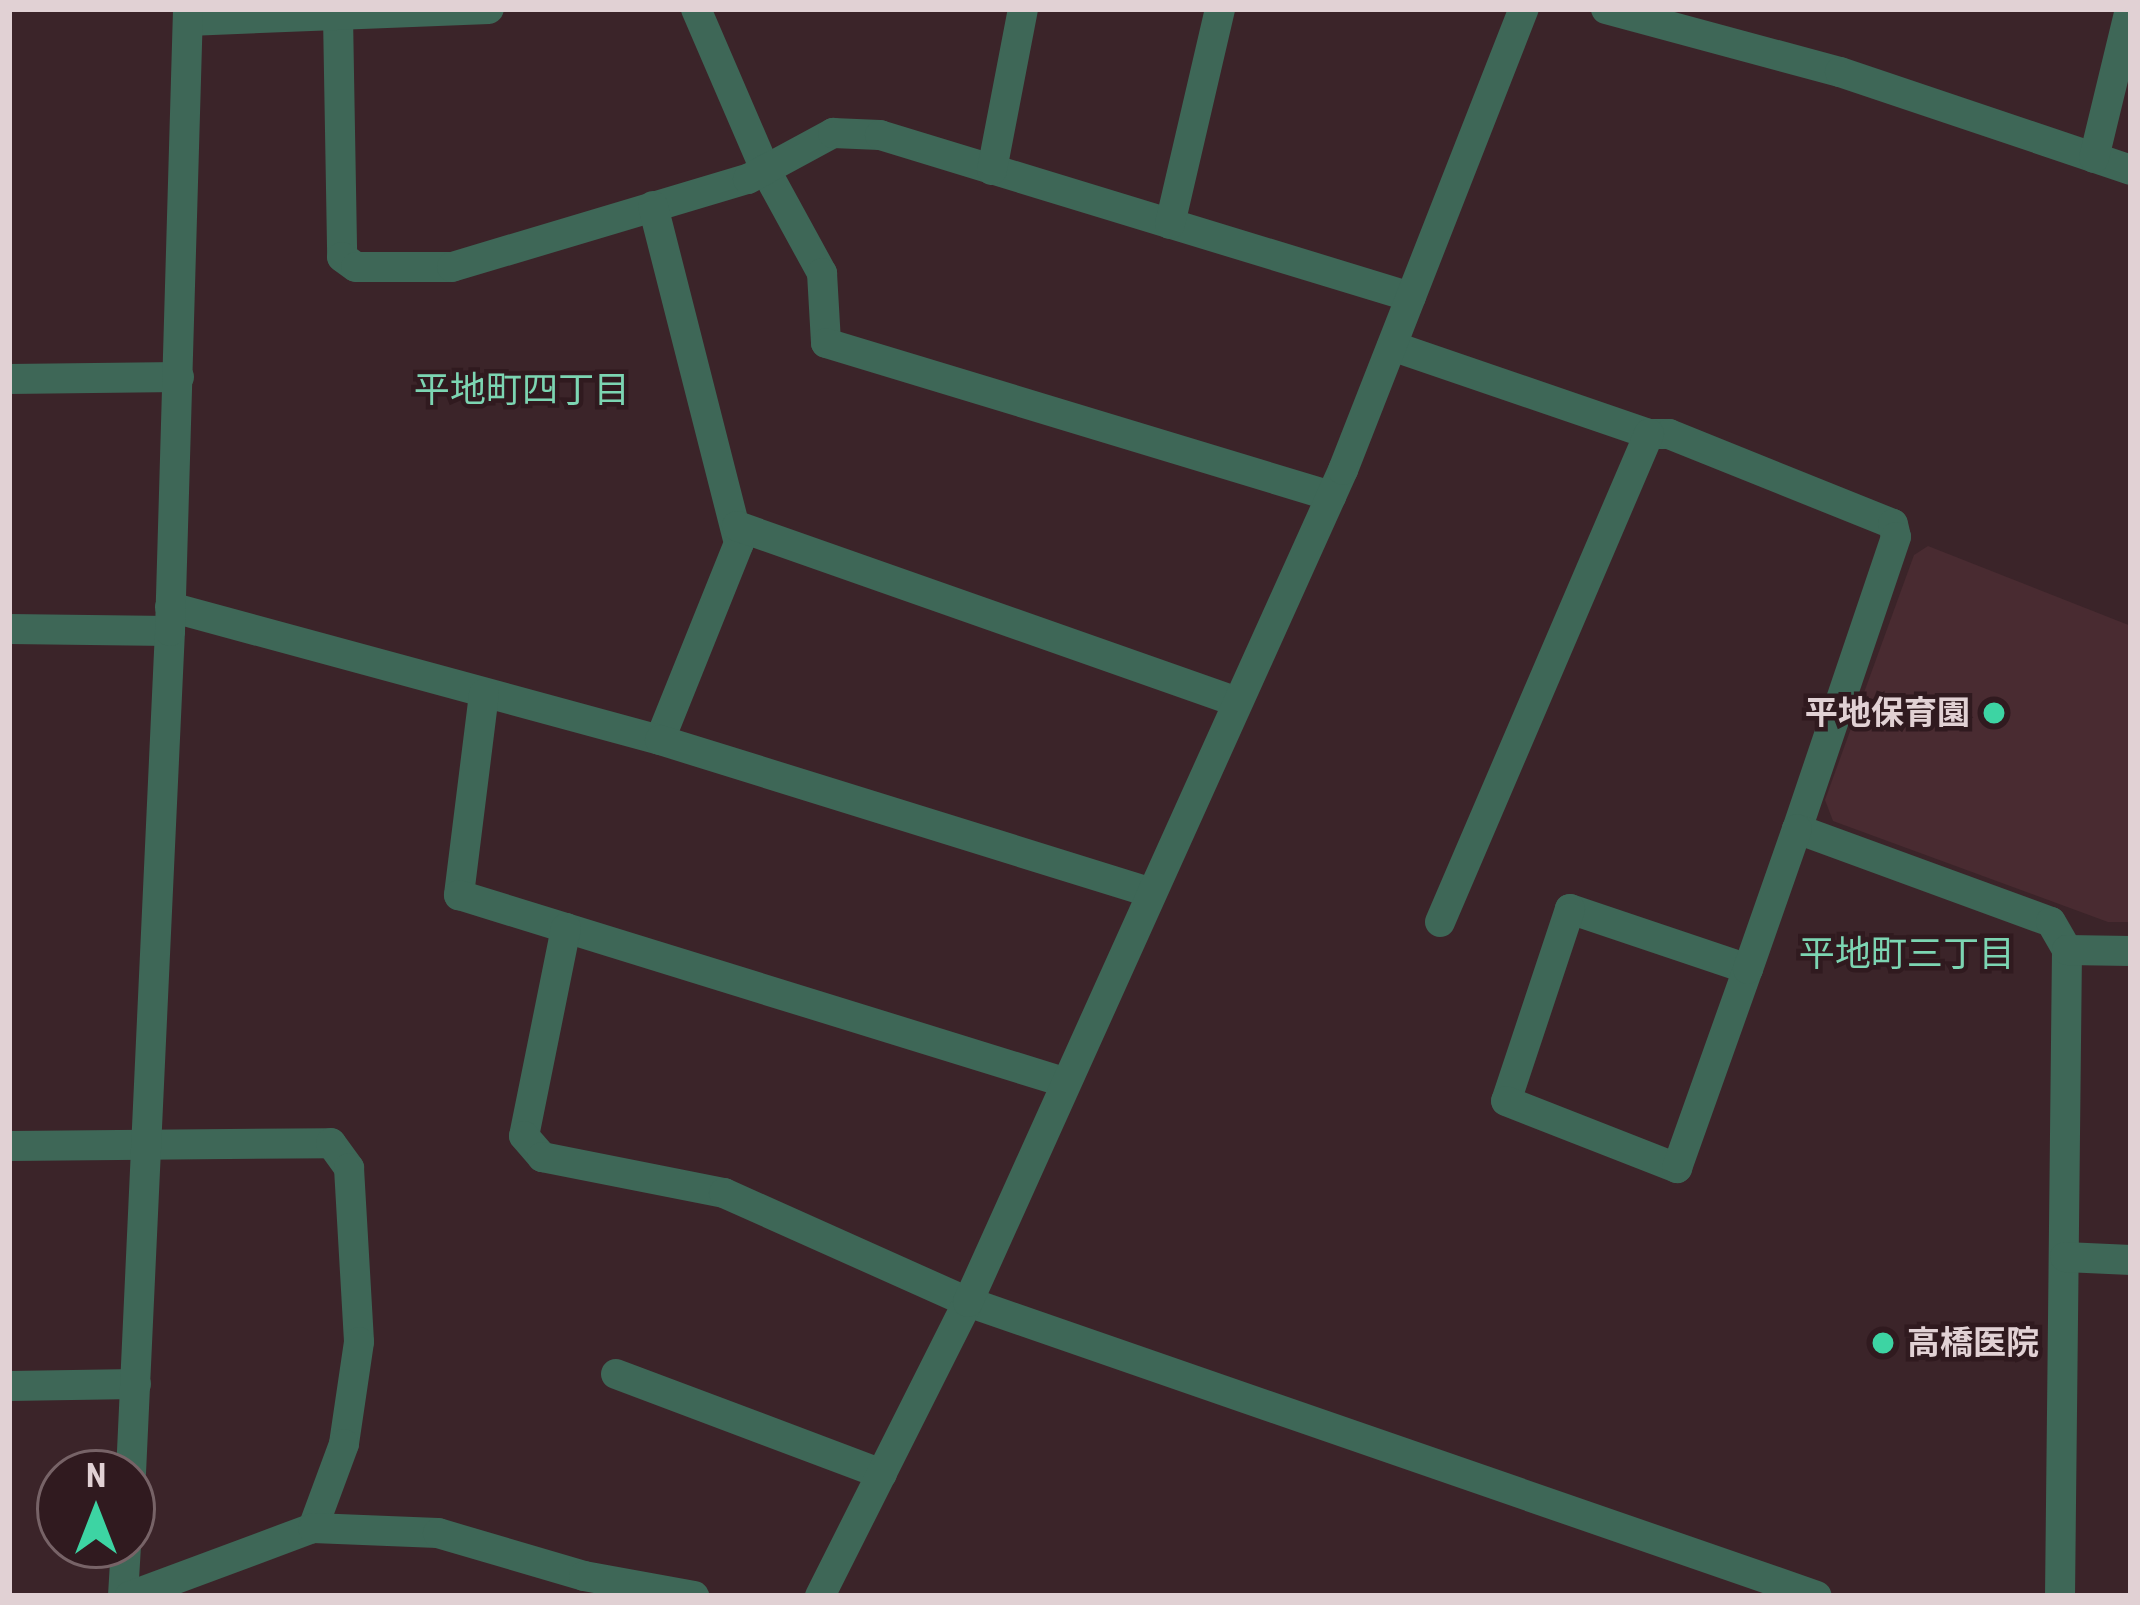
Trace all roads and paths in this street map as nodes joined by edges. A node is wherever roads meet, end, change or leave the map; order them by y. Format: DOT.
graph roads {
  1 [pos="489,9"];
  2 [pos="697,9"];
  3 [pos="1023,9"];
  4 [pos="1220,9"];
  5 [pos="1524,9"];
  6 [pos="1606,9"];
  7 [pos="2130,9"];
  8 [pos="188,15"];
  9 [pos="338,16"];
  10 [pos="1691,19"];
  11 [pos="2094,158"];
  12 [pos="765,169"];
  13 [pos="992,170"];
  14 [pos="2131,170"];
  15 [pos="653,206"];
  16 [pos="1170,224"];
  17 [pos="1412,297"];
  18 [pos="1392,346"];
  19 [pos="179,377"];
  20 [pos="9,379"];
  21 [pos="1649,434"];
  22 [pos="1331,496"];
  23 [pos="737,526"];
  24 [pos="170,619"];
  25 [pos="9,629"];
  26 [pos="484,694"];
  27 [pos="1237,702"];
  28 [pos="660,740"];
  29 [pos="1797,829"];
  30 [pos="1149,892"];
  31 [pos="1440,922"];
  32 [pos="566,928"];
  33 [pos="2068,950"];
  34 [pos="2131,951"];
  35 [pos="1748,969"];
  36 [pos="1064,1082"];
  37 [pos="146,1144"];
  38 [pos="9,1146"];
  39 [pos="2065,1257"];
  40 [pos="2131,1260"];
  41 [pos="968,1301"];
  42 [pos="616,1374"];
  43 [pos="136,1384"];
  44 [pos="9,1386"];
  45 [pos="132,1449"];
  46 [pos="882,1474"];
  47 [pos="313,1528"];
  48 [pos="126,1596"];
  49 [pos="694,1596"];
  50 [pos="820,1596"];
  51 [pos="1817,1596"];
  52 [pos="2060,1596"];
  1 -- 9 [label="street"];
  2 -- 12 [label="street"];
  3 -- 13 [label="street"];
  4 -- 16 [label="street"];
  5 -- 17 [label="street"];
  6 -- 10 [label="street"];
  7 -- 11 [label="street"];
  8 -- 9 [label="street"];
  8 -- 19 [label="street"];
  9 -- 15 [label="street"];
  10 -- 11 [label="street"];
  11 -- 14 [label="street"];
  12 -- 13 [label="street"];
  12 -- 15 [label="street"];
  12 -- 22 [label="street"];
  13 -- 16 [label="street"];
  15 -- 23 [label="street"];
  16 -- 17 [label="street"];
  17 -- 18 [label="street"];
  18 -- 21 [label="street"];
  18 -- 22 [label="street"];
  19 -- 20 [label="street"];
  19 -- 24 [label="street"];
  21 -- 29 [label="street"];
  21 -- 31 [label="street"];
  22 -- 27 [label="street"];
  23 -- 27 [label="street"];
  23 -- 28 [label="street"];
  24 -- 25 [label="street"];
  24 -- 26 [label="street"];
  24 -- 37 [label="street"];
  26 -- 28 [label="street"];
  26 -- 32 [label="street"];
  27 -- 30 [label="street"];
  28 -- 30 [label="street"];
  29 -- 33 [label="street"];
  29 -- 35 [label="street"];
  30 -- 36 [label="street"];
  32 -- 36 [label="street"];
  32 -- 41 [label="street"];
  33 -- 34 [label="street"];
  33 -- 39 [label="street"];
  35 -- 35 [label="street"];
  36 -- 41 [label="street"];
  37 -- 38 [label="street"];
  37 -- 43 [label="street"];
  37 -- 47 [label="street"];
  39 -- 40 [label="street"];
  39 -- 52 [label="street"];
  41 -- 46 [label="street"];
  41 -- 51 [label="street"];
  42 -- 46 [label="street"];
  43 -- 44 [label="street"];
  43 -- 45 [label="street"];
  46 -- 50 [label="street"];
  47 -- 48 [label="street"];
  47 -- 49 [label="street"];
}
